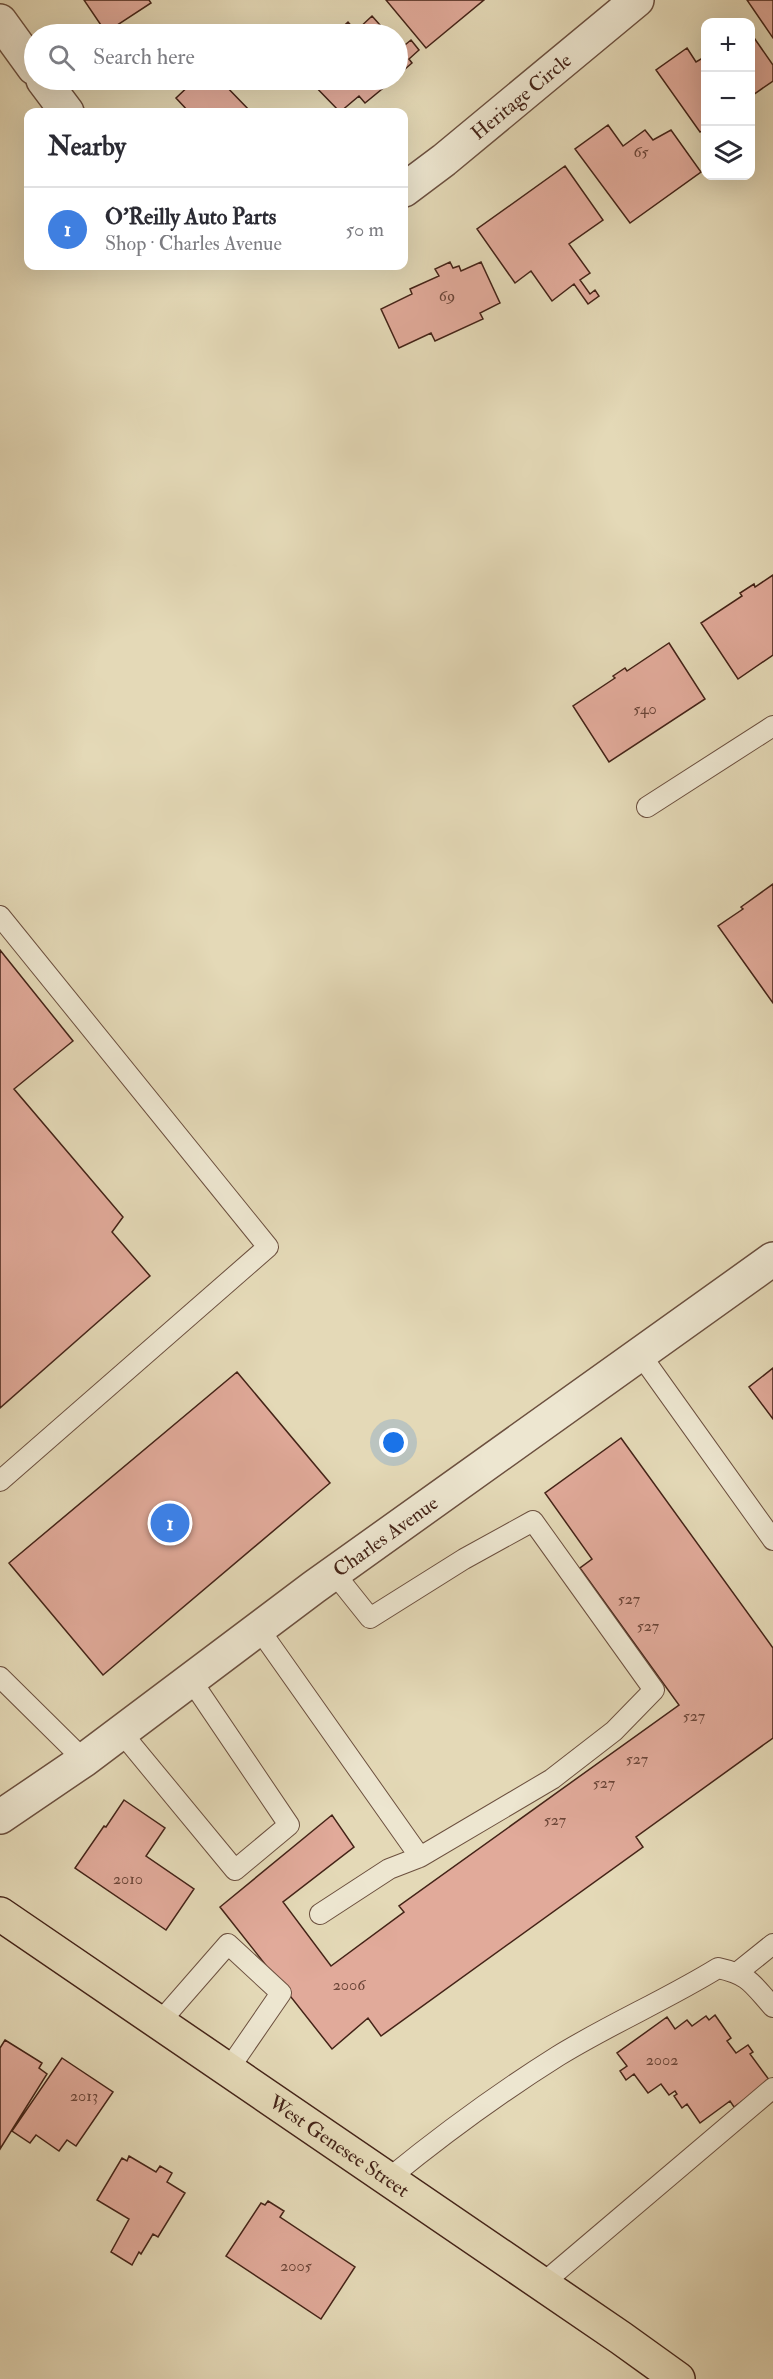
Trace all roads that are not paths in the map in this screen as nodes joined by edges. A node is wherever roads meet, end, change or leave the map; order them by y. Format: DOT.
graph roads {
  1 [pos="637,0"];
  2 [pos="0,21"];
  3 [pos="24,54"];
  4 [pos="50,90"];
  5 [pos="64,108"];
  6 [pos="408,187"];
  7 [pos="773,726"];
  8 [pos="647,807"];
  9 [pos="0,916"];
  10 [pos="773,1259"];
  11 [pos="640,1354"];
  12 [pos="0,1481"];
  13 [pos="773,1540"];
  14 [pos="334,1573"];
  15 [pos="259,1629"];
  16 [pos="0,1677"];
  17 [pos="191,1680"];
  18 [pos="121,1732"];
  19 [pos="84,1760"];
  20 [pos="0,1817"];
  21 [pos="420,1857"];
  22 [pos="0,1914"];
  23 [pos="320,1914"];
  24 [pos="773,1944"];
  25 [pos="738,1972"];
  26 [pos="773,2007"];
  27 [pos="159,2023"];
  28 [pos="228,2070"];
  29 [pos="773,2088"];
  30 [pos="388,2179"];
  31 [pos="542,2284"];
  32 [pos="678,2379"];
  1 -- 6 [label="street, Heritage Circle"];
  2 -- 3 [label="street"];
  4 -- 5 [label="street"];
  7 -- 8 [label="lane"];
  9 -- 12 [label="lane"];
  10 -- 11 [label="street, Charles Avenue"];
  11 -- 13 [label="lane"];
  11 -- 14 [label="street, Charles Avenue"];
  14 -- 15 [label="street, Charles Avenue"];
  14 -- 21 [label="lane"];
  15 -- 17 [label="street, Charles Avenue"];
  15 -- 21 [label="lane"];
  16 -- 19 [label="lane"];
  17 -- 18 [label="street, Charles Avenue"];
  17 -- 18 [label="lane"];
  18 -- 19 [label="street, Charles Avenue"];
  19 -- 20 [label="street, Charles Avenue"];
  21 -- 23 [label="lane"];
  22 -- 27 [label="main road, West Genesee Street"];
  24 -- 25 [label="lane"];
  25 -- 26 [label="lane"];
  25 -- 30 [label="lane"];
  27 -- 28 [label="main road, West Genesee Street"];
  27 -- 28 [label="lane"];
  28 -- 30 [label="main road, West Genesee Street"];
  29 -- 31 [label="lane"];
  30 -- 31 [label="main road, West Genesee Street"];
  31 -- 32 [label="main road, West Genesee Street"];
}
